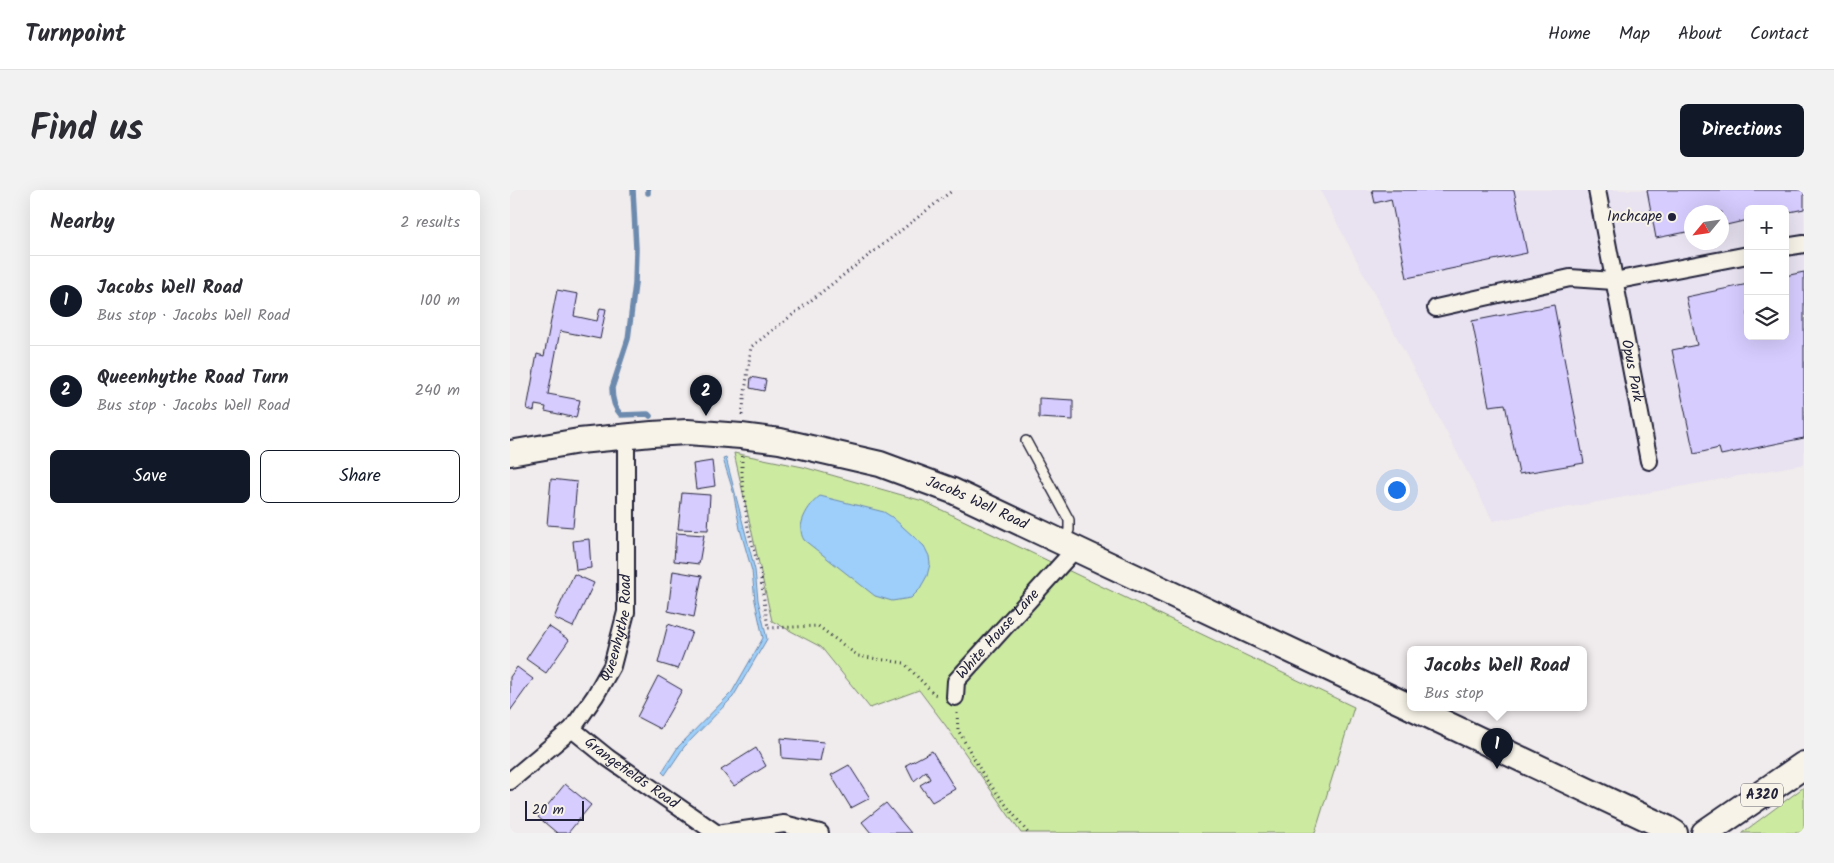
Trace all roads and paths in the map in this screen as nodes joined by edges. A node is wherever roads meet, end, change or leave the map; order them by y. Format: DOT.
graph roads {
  1 [pos="1597,190"];
  2 [pos="1804,244"];
  3 [pos="1789,246"];
  4 [pos="1744,256"];
  5 [pos="1614,281"];
  6 [pos="1436,308"];
  7 [pos="626,436"];
  8 [pos="1026,441"];
  9 [pos="510,453"];
  10 [pos="1649,460"];
  11 [pos="1070,545"];
  12 [pos="955,697"];
  13 [pos="1407,705"];
  14 [pos="1420,711"];
  15 [pos="572,729"];
  16 [pos="1804,765"];
  17 [pos="510,781"];
  18 [pos="716,833"];
  19 [pos="723,833"];
  20 [pos="820,833"];
  21 [pos="1028,833"];
  22 [pos="1675,833"];
  23 [pos="1705,833"];
  1 -- 5 [label="street, Opus Park"];
  2 -- 3 [label="street"];
  4 -- 5 [label="street"];
  5 -- 6 [label="street"];
  5 -- 10 [label="street, Opus Park"];
  7 -- 9 [label="street, Jacobs Well Road"];
  7 -- 11 [label="street, Jacobs Well Road"];
  7 -- 15 [label="street, Queenhythe Road"];
  8 -- 11 [label="lane"];
  11 -- 12 [label="street, White House Lane"];
  11 -- 13 [label="street, Jacobs Well Road"];
  12 -- 21 [label="path, White House Lane"];
  14 -- 22 [label="street, Jacobs Well Road"];
  15 -- 17 [label="street, Queenhythe Road"];
  15 -- 18 [label="street, Grangefields Road"];
  16 -- 23 [label="main road, A320"];
  19 -- 20 [label="street"];
}
